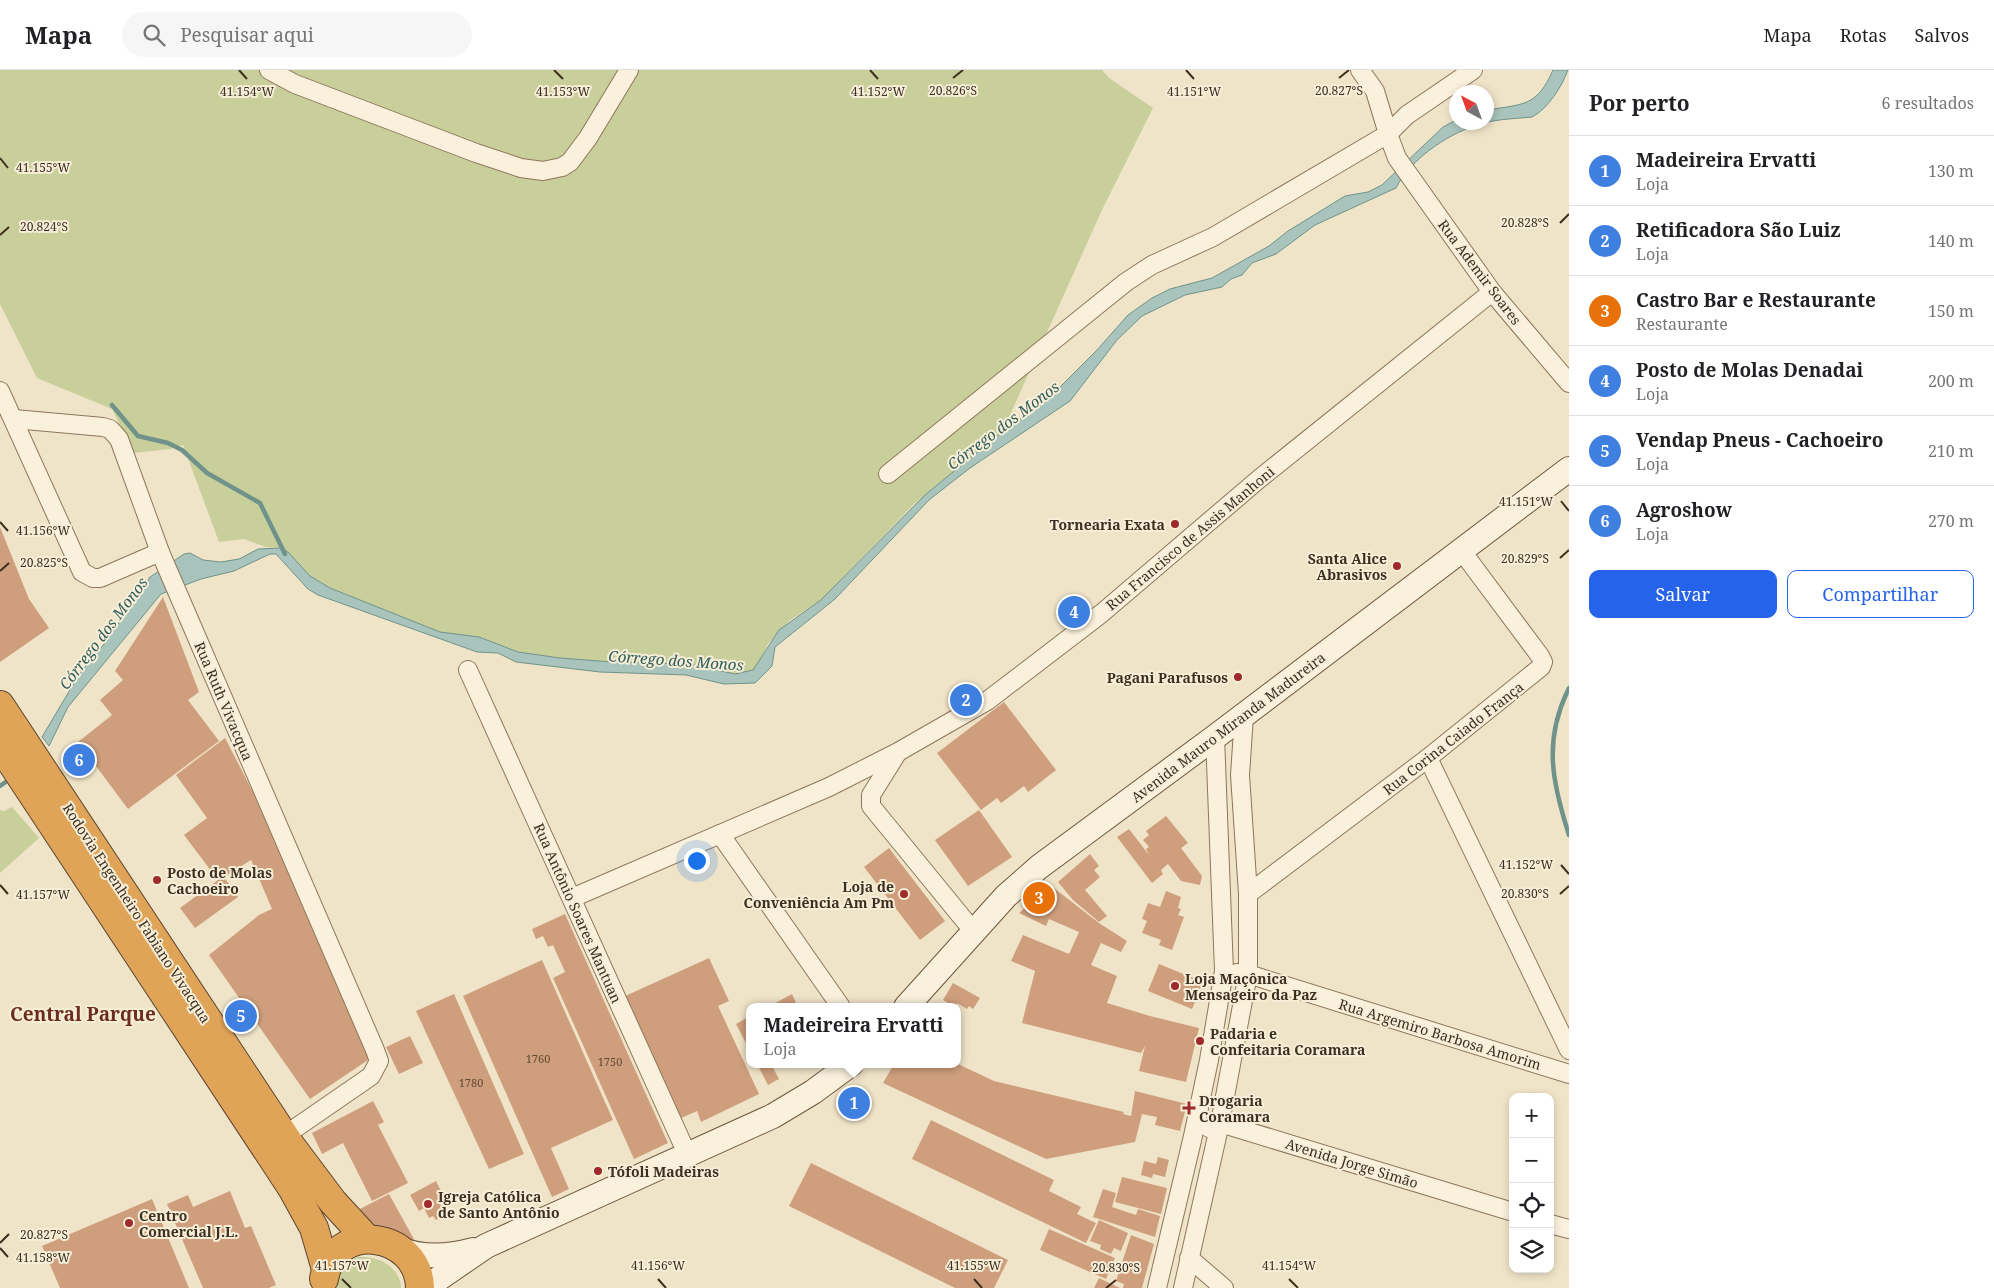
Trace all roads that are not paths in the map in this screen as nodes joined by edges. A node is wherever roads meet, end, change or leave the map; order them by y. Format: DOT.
graph roads {
  1 [pos="269,70"];
  2 [pos="629,70"];
  3 [pos="1360,70"];
  4 [pos="1473,70"];
  5 [pos="1388,134"];
  6 [pos="1492,292"];
  7 [pos="1569,383"];
  8 [pos="0,391"];
  9 [pos="14,419"];
  10 [pos="1569,469"];
  11 [pos="888,474"];
  12 [pos="1461,550"];
  13 [pos="162,558"];
  14 [pos="468,670"];
  15 [pos="0,705"];
  16 [pos="1244,716"];
  17 [pos="1215,737"];
  18 [pos="9,746"];
  19 [pos="898,752"];
  20 [pos="1428,758"];
  21 [pos="41,786"];
  22 [pos="720,834"];
  23 [pos="1248,894"];
  24 [pos="572,898"];
  25 [pos="974,932"];
  26 [pos="1224,971"];
  27 [pos="1248,974"];
  28 [pos="838,1003"];
  29 [pos="910,1003"];
  30 [pos="1569,1050"];
  31 [pos="846,1068"];
  32 [pos="1569,1074"];
  33 [pos="1220,1123"];
  34 [pos="284,1136"];
  35 [pos="1193,1136"];
  36 [pos="688,1156"];
  37 [pos="1178,1199"];
  38 [pos="1201,1203"];
  39 [pos="1509,1211"];
  40 [pos="1554,1225"];
  41 [pos="1569,1229"];
  42 [pos="367,1239"];
  43 [pos="486,1246"];
  44 [pos="398,1249"];
  45 [pos="1189,1258"];
  46 [pos="324,1281"];
  47 [pos="420,1288"];
  48 [pos="425,1288"];
  49 [pos="1156,1288"];
  50 [pos="1183,1288"];
  51 [pos="1224,1288"];
  1 -- 2 [label="street"];
  3 -- 5 [label="street, Rua Ademir Soares"];
  4 -- 5 [label="street"];
  5 -- 6 [label="street, Rua Ademir Soares"];
  5 -- 11 [label="street"];
  6 -- 7 [label="street, Rua Ademir Soares"];
  6 -- 19 [label="street, Rua Francisco de Assis Manhoni"];
  8 -- 9 [label="street"];
  9 -- 13 [label="street, Rua Ruth Vivacqua"];
  9 -- 13 [label="street"];
  10 -- 12 [label="main road, Avenida Mauro Miranda Madureira"];
  12 -- 16 [label="main road, Avenida Mauro Miranda Madureira"];
  12 -- 20 [label="street, Rua Corina Caiado França"];
  13 -- 34 [label="street, Rua Ruth Vivacqua"];
  14 -- 24 [label="street, Rua Antônio Soares Mantuan"];
  15 -- 18 [label="highway, Rodovia Engenheiro Fabiano Vivacqua"];
  16 -- 17 [label="main road, Avenida Mauro Miranda Madureira"];
  16 -- 23 [label="street"];
  17 -- 25 [label="main road, Avenida Mauro Miranda Madureira"];
  17 -- 26 [label="street"];
  18 -- 21 [label="highway, Rodovia Engenheiro Fabiano Vivacqua"];
  19 -- 22 [label="street, Rua Francisco de Assis Manhoni"];
  19 -- 25 [label="street"];
  20 -- 23 [label="street, Rua Corina Caiado França"];
  20 -- 30 [label="street"];
  21 -- 34 [label="highway, Rodovia Engenheiro Fabiano Vivacqua"];
  21 -- 46 [label="highway, Rodovia Engenheiro Fabiano Vivacqua"];
  22 -- 24 [label="street, Rua Francisco de Assis Manhoni"];
  22 -- 28 [label="street"];
  23 -- 27 [label="street"];
  24 -- 36 [label="street, Rua Antônio Soares Mantuan"];
  25 -- 29 [label="main road, Avenida Mauro Miranda Madureira"];
  26 -- 27 [label="street, Rua Argemiro Barbosa Amorim"];
  26 -- 35 [label="street"];
  27 -- 32 [label="street, Rua Argemiro Barbosa Amorim"];
  27 -- 33 [label="street"];
  31 -- 36 [label="main road"];
  33 -- 35 [label="street"];
  33 -- 38 [label="street"];
  33 -- 39 [label="street, Avenida Jorge Simão"];
  34 -- 42 [label="highway, Rodovia Engenheiro Fabiano Vivacqua"];
  35 -- 37 [label="street"];
  36 -- 43 [label="main road"];
  37 -- 38 [label="street"];
  37 -- 49 [label="street"];
  38 -- 45 [label="street"];
  40 -- 41 [label="street"];
  42 -- 44 [label="highway"];
  42 -- 46 [label="highway"];
  43 -- 44 [label="main road"];
  43 -- 48 [label="main road"];
  44 -- 47 [label="highway"];
  45 -- 50 [label="street"];
  45 -- 51 [label="street"];
}
